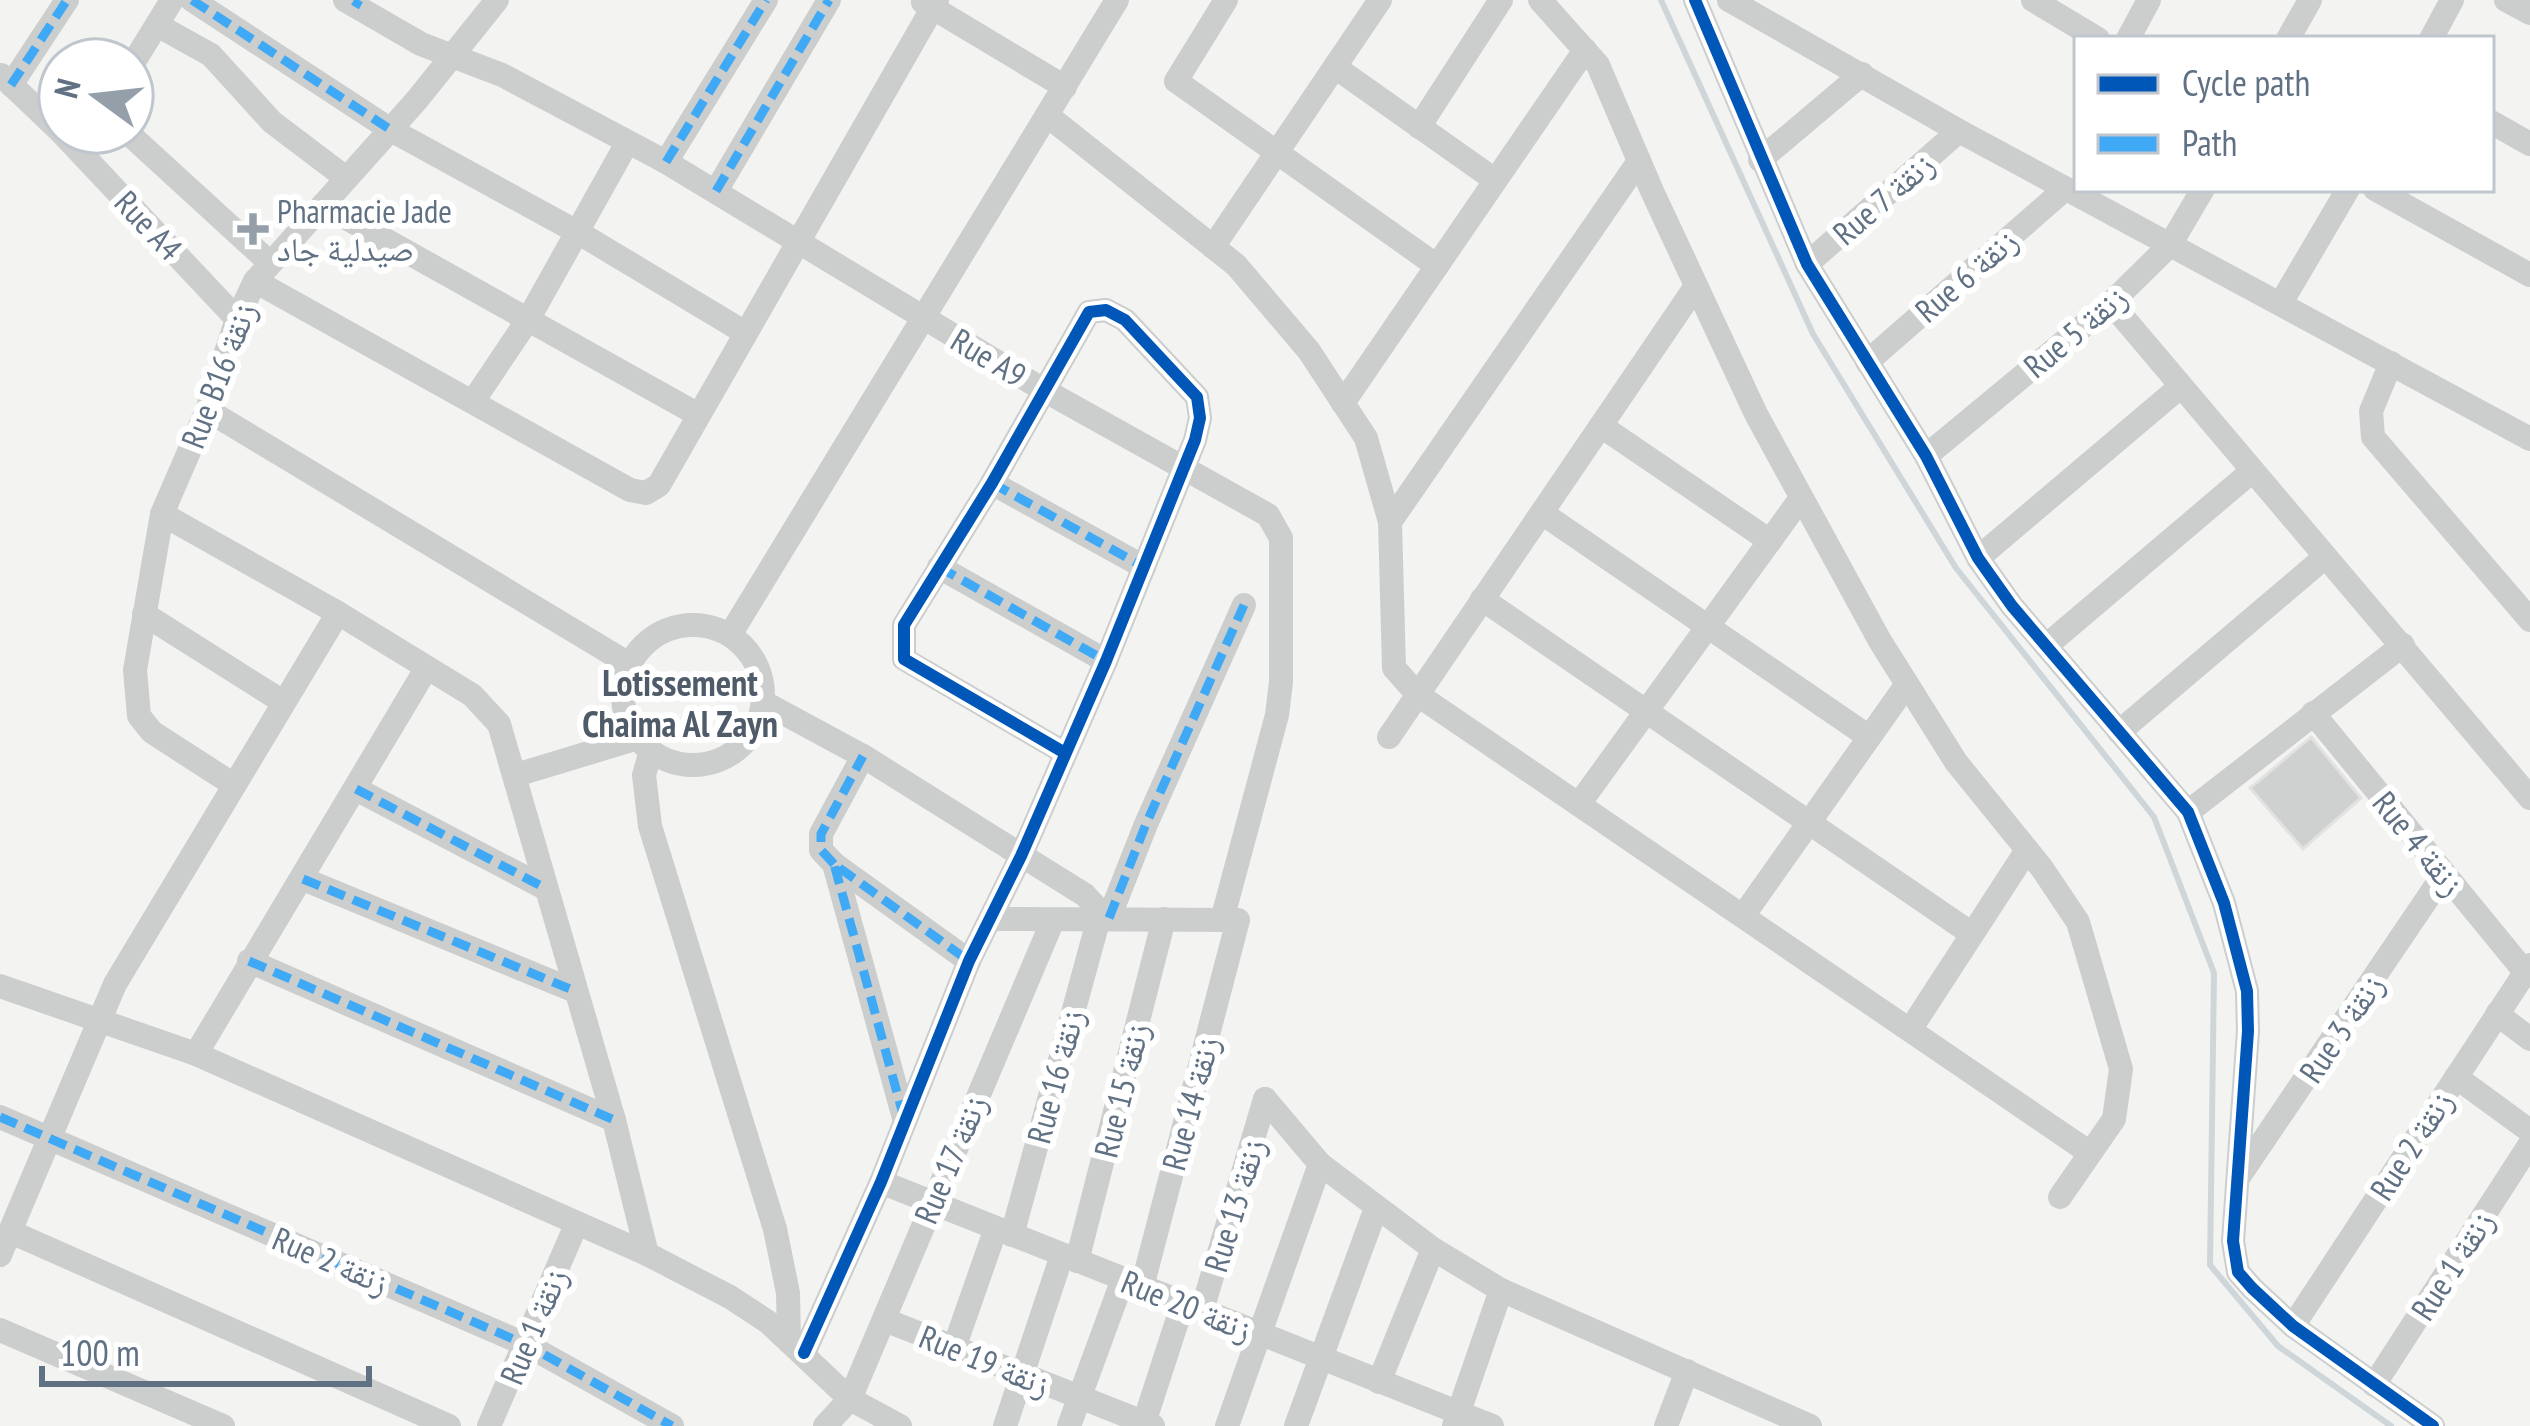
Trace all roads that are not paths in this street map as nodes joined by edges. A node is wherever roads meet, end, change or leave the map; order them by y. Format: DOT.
graph roads {
  1 [pos="68,0"];
  2 [pos="172,0"];
  3 [pos="192,0"];
  4 [pos="497,0"];
  5 [pos="766,0"];
  6 [pos="829,0"];
  7 [pos="1117,0"];
  8 [pos="1226,0"];
  9 [pos="1380,0"];
  10 [pos="1501,0"];
  11 [pos="1540,0"];
  12 [pos="1695,0"];
  13 [pos="1729,0"];
  14 [pos="2033,0"];
  15 [pos="2149,0"];
  16 [pos="2310,0"];
  17 [pos="2452,0"];
  18 [pos="2506,0"];
  19 [pos="353,2"];
  20 [pos="930,3"];
  21 [pos="2530,13"];
  22 [pos="157,26"];
  23 [pos="150,36"];
  24 [pos="2093,36"];
  25 [pos="2130,36"];
  26 [pos="2290,36"];
  27 [pos="2433,36"];
  28 [pos="1585,50"];
  29 [pos="453,56"];
  30 [pos="1335,67"];
  31 [pos="1862,74"];
  32 [pos="6,80"];
  33 [pos="1065,87"];
  34 [pos="36,106"];
  35 [pos="1048,116"];
  36 [pos="2494,124"];
  37 [pos="1419,127"];
  38 [pos="392,130"];
  39 [pos="1959,131"];
  40 [pos="626,143"];
  41 [pos="2530,144"];
  42 [pos="1277,153"];
  43 [pos="89,156"];
  44 [pos="150,156"];
  45 [pos="1760,160"];
  46 [pos="1639,161"];
  47 [pos="666,163"];
  48 [pos="346,178"];
  49 [pos="1495,180"];
  50 [pos="2065,189"];
  51 [pos="716,191"];
  52 [pos="2201,192"];
  53 [pos="2346,192"];
  54 [pos="2380,192"];
  55 [pos="323,205"];
  56 [pos="579,233"];
  57 [pos="800,243"];
  58 [pos="2170,245"];
  59 [pos="1213,247"];
  60 [pos="1807,264"];
  61 [pos="1437,266"];
  62 [pos="262,271"];
  63 [pos="2530,275"];
  64 [pos="1696,286"];
  65 [pos="2281,303"];
  66 [pos="2110,304"];
  67 [pos="922,316"];
  68 [pos="529,318"];
  69 [pos="237,319"];
  70 [pos="744,332"];
  71 [pos="1867,362"];
  72 [pos="2391,363"];
  73 [pos="2180,387"];
  74 [pos="1042,389"];
  75 [pos="474,400"];
  76 [pos="1343,403"];
  77 [pos="207,410"];
  78 [pos="697,414"];
  79 [pos="1601,426"];
  80 [pos="2530,439"];
  81 [pos="1926,456"];
  82 [pos="1182,470"];
  83 [pos="2251,472"];
  84 [pos="992,483"];
  85 [pos="1801,498"];
  86 [pos="1542,513"];
  87 [pos="162,514"];
  88 [pos="1390,522"];
  89 [pos="1770,541"];
  90 [pos="2325,557"];
  91 [pos="1978,558"];
  92 [pos="939,567"];
  93 [pos="1144,567"];
  94 [pos="1482,599"];
  95 [pos="1244,605"];
  96 [pos="338,613"];
  97 [pos="144,614"];
  98 [pos="2530,620"];
  99 [pos="1708,626"];
  100 [pos="730,634"];
  101 [pos="2403,645"];
  102 [pos="2046,646"];
  103 [pos="1106,661"];
  104 [pos="629,664"];
  105 [pos="426,669"];
  106 [pos="1907,684"];
  107 [pos="1418,694"];
  108 [pos="283,702"];
  109 [pos="763,702"];
  110 [pos="1646,712"];
  111 [pos="2313,713"];
  112 [pos="2119,732"];
  113 [pos="1389,736"];
  114 [pos="1869,737"];
  115 [pos="644,745"];
  116 [pos="1065,753"];
  117 [pos="863,756"];
  118 [pos="516,775"];
  119 [pos="234,785"];
  120 [pos="356,789"];
  121 [pos="2530,798"];
  122 [pos="1579,805"];
  123 [pos="2188,812"];
  124 [pos="1809,823"];
  125 [pos="2027,850"];
  126 [pos="1022,856"];
  127 [pos="834,864"];
  128 [pos="2444,874"];
  129 [pos="303,879"];
  130 [pos="543,887"];
  131 [pos="1743,916"];
  132 [pos="1104,918"];
  133 [pos="1165,919"];
  134 [pos="991,920"];
  135 [pos="1053,920"];
  136 [pos="1230,920"];
  137 [pos="1972,934"];
  138 [pos="249,961"];
  139 [pos="969,961"];
  140 [pos="2528,968"];
  141 [pos="0,986"];
  142 [pos="575,991"];
  143 [pos="2497,1014"];
  144 [pos="98,1017"];
  145 [pos="1910,1030"];
  146 [pos="2530,1040"];
  147 [pos="196,1054"];
  148 [pos="2456,1077"];
  149 [pos="0,1117"];
  150 [pos="904,1118"];
  151 [pos="614,1120"];
  152 [pos="2530,1131"];
  153 [pos="49,1138"];
  154 [pos="2530,1144"];
  155 [pos="2090,1153"];
  156 [pos="1320,1164"];
  157 [pos="2236,1180"];
  158 [pos="881,1182"];
  159 [pos="2060,1197"];
  160 [pos="930,1202"];
  161 [pos="1376,1208"];
  162 [pos="576,1225"];
  163 [pos="7,1228"];
  164 [pos="1004,1232"];
  165 [pos="1432,1249"];
  166 [pos="647,1254"];
  167 [pos="1070,1258"];
  168 [pos="1133,1283"];
  169 [pos="1501,1290"];
  170 [pos="1192,1307"];
  171 [pos="885,1320"];
  172 [pos="2293,1326"];
  173 [pos="0,1330"];
  174 [pos="1260,1334"];
  175 [pos="527,1345"];
  176 [pos="797,1347"];
  177 [pos="954,1348"];
  178 [pos="1319,1358"];
  179 [pos="1687,1371"];
  180 [pos="1023,1374"];
  181 [pos="1379,1382"];
  182 [pos="2374,1385"];
  183 [pos="1081,1398"];
  184 [pos="850,1399"];
  185 [pos="1456,1420"];
  186 [pos="1148,1424"];
  187 [pos="223,1426"];
  188 [pos="448,1426"];
  189 [pos="489,1426"];
  190 [pos="672,1426"];
  191 [pos="825,1426"];
  192 [pos="900,1426"];
  193 [pos="1005,1426"];
  194 [pos="1069,1426"];
  195 [pos="1227,1426"];
  196 [pos="1296,1426"];
  197 [pos="1492,1426"];
  198 [pos="1666,1426"];
  199 [pos="1810,1426"];
  200 [pos="2433,1426"];
  1 -- 32 [label="street"];
  2 -- 22 [label="street"];
  3 -- 38 [label="street"];
  4 -- 29 [label="street, Rue B16 زنقة"];
  5 -- 47 [label="street"];
  6 -- 51 [label="street"];
  7 -- 33 [label="street"];
  8 -- 42 [label="street"];
  9 -- 30 [label="street"];
  10 -- 37 [label="street"];
  11 -- 28 [label="street"];
  12 -- 45 [label="street"];
  13 -- 31 [label="street"];
  14 -- 24 [label="street"];
  15 -- 25 [label="street"];
  16 -- 26 [label="street"];
  17 -- 27 [label="street"];
  18 -- 21 [label="street"];
  19 -- 29 [label="street, Rue A9"];
  20 -- 33 [label="street"];
  20 -- 57 [label="street"];
  22 -- 23 [label="street"];
  22 -- 48 [label="street"];
  28 -- 46 [label="street"];
  28 -- 49 [label="street"];
  29 -- 38 [label="street, Rue B16 زنقة"];
  29 -- 40 [label="street, Rue A9"];
  30 -- 37 [label="street"];
  30 -- 42 [label="street"];
  31 -- 39 [label="street"];
  31 -- 45 [label="street"];
  32 -- 34 [label="street, Rue A4"];
  33 -- 35 [label="street"];
  35 -- 59 [label="street"];
  35 -- 67 [label="street"];
  36 -- 41 [label="street"];
  37 -- 49 [label="street"];
  38 -- 48 [label="street, Rue B16 زنقة"];
  38 -- 56 [label="street"];
  39 -- 50 [label="street"];
  39 -- 60 [label="street, Rue 7 زنقة"];
  40 -- 47 [label="street, Rue A9"];
  40 -- 56 [label="street"];
  42 -- 59 [label="street"];
  42 -- 61 [label="street"];
  43 -- 69 [label="street, Rue A4"];
  44 -- 62 [label="street"];
  45 -- 60 [label="street"];
  46 -- 64 [label="street"];
  46 -- 88 [label="street"];
  47 -- 51 [label="street, Rue A9"];
  48 -- 55 [label="street, Rue B16 زنقة"];
  49 -- 61 [label="street"];
  50 -- 58 [label="street"];
  50 -- 71 [label="street, Rue 6 زنقة"];
  51 -- 57 [label="street, Rue A9"];
  52 -- 58 [label="street, Rue 5 زنقة"];
  53 -- 65 [label="street"];
  54 -- 63 [label="street"];
  55 -- 62 [label="street, Rue B16 زنقة"];
  55 -- 68 [label="street"];
  56 -- 68 [label="street"];
  56 -- 70 [label="street"];
  57 -- 67 [label="street, Rue A9"];
  57 -- 70 [label="street"];
  58 -- 65 [label="street"];
  58 -- 66 [label="street, Rue 5 زنقة"];
  59 -- 76 [label="street"];
  60 -- 71 [label="street"];
  61 -- 76 [label="street"];
  62 -- 69 [label="street, Rue B16 زنقة"];
  62 -- 75 [label="street"];
  64 -- 79 [label="street"];
  64 -- 85 [label="street"];
  65 -- 72 [label="street"];
  66 -- 73 [label="street"];
  66 -- 81 [label="street, Rue 5 زنقة"];
  67 -- 74 [label="street, Rue A9"];
  67 -- 100 [label="street"];
  68 -- 75 [label="street"];
  68 -- 78 [label="street"];
  69 -- 77 [label="street, Rue B16 زنقة"];
  70 -- 78 [label="street"];
  71 -- 81 [label="street"];
  72 -- 80 [label="street"];
  72 -- 98 [label="street"];
  73 -- 83 [label="street"];
  73 -- 91 [label="street"];
  74 -- 82 [label="street, Rue A9"];
  74 -- 82 [label="street"];
  74 -- 84 [label="street"];
  75 -- 78 [label="street"];
  76 -- 88 [label="street"];
  77 -- 87 [label="street, Rue B16 زنقة"];
  77 -- 104 [label="street"];
  79 -- 86 [label="street"];
  79 -- 89 [label="street"];
  81 -- 91 [label="street"];
  82 -- 93 [label="street"];
  82 -- 136 [label="street, Rue A9"];
  83 -- 90 [label="street"];
  83 -- 102 [label="street"];
  84 -- 92 [label="street"];
  84 -- 93 [label="street"];
  85 -- 89 [label="street"];
  85 -- 106 [label="street"];
  86 -- 94 [label="street"];
  86 -- 99 [label="street"];
  87 -- 96 [label="street"];
  87 -- 97 [label="street, Rue B16 زنقة"];
  88 -- 107 [label="street"];
  89 -- 99 [label="street"];
  90 -- 101 [label="street"];
  90 -- 112 [label="street"];
  91 -- 102 [label="street"];
  92 -- 103 [label="street"];
  92 -- 116 [label="street"];
  93 -- 103 [label="street"];
  94 -- 107 [label="street"];
  94 -- 110 [label="street"];
  95 -- 132 [label="street, Rue 16 زنقة"];
  96 -- 105 [label="street"];
  96 -- 108 [label="street"];
  97 -- 108 [label="street"];
  97 -- 119 [label="street, Rue B16 زنقة"];
  99 -- 110 [label="street"];
  99 -- 114 [label="street"];
  100 -- 104 [label="street"];
  100 -- 109 [label="street"];
  101 -- 111 [label="street"];
  101 -- 121 [label="street"];
  102 -- 112 [label="street"];
  103 -- 116 [label="street"];
  104 -- 115 [label="street"];
  105 -- 118 [label="street"];
  105 -- 120 [label="street"];
  106 -- 114 [label="street"];
  106 -- 125 [label="street"];
  107 -- 113 [label="street"];
  107 -- 122 [label="street"];
  108 -- 119 [label="street"];
  109 -- 115 [label="street"];
  109 -- 117 [label="street"];
  110 -- 122 [label="street"];
  110 -- 124 [label="street"];
  111 -- 123 [label="street"];
  111 -- 128 [label="street, Rue 4 زنقة"];
  112 -- 123 [label="street"];
  114 -- 124 [label="street"];
  115 -- 118 [label="street"];
  115 -- 176 [label="street"];
  116 -- 126 [label="street"];
  117 -- 126 [label="street"];
  117 -- 127 [label="street"];
  118 -- 130 [label="street"];
  119 -- 144 [label="street"];
  120 -- 129 [label="street"];
  120 -- 130 [label="street"];
  122 -- 131 [label="street"];
  123 -- 157 [label="street"];
  124 -- 131 [label="street"];
  124 -- 137 [label="street"];
  125 -- 137 [label="street"];
  125 -- 155 [label="street"];
  126 -- 132 [label="street"];
  126 -- 134 [label="street"];
  127 -- 139 [label="street"];
  127 -- 150 [label="street"];
  128 -- 140 [label="street, Rue 4 زنقة"];
  128 -- 157 [label="street, Rue 3 زنقة"];
  129 -- 138 [label="street"];
  129 -- 142 [label="street"];
  130 -- 142 [label="street"];
  131 -- 145 [label="street"];
  132 -- 133 [label="street"];
  132 -- 135 [label="street"];
  132 -- 164 [label="street, Rue 16 زنقة"];
  133 -- 136 [label="street"];
  133 -- 167 [label="street, Rue 15 زنقة"];
  134 -- 135 [label="street"];
  134 -- 139 [label="street"];
  135 -- 160 [label="street, Rue 17 زنقة"];
  136 -- 168 [label="street, Rue 14 زنقة"];
  137 -- 145 [label="street"];
  138 -- 147 [label="street"];
  138 -- 151 [label="street"];
  139 -- 150 [label="street"];
  140 -- 143 [label="street, Rue 2 زنقة"];
  141 -- 144 [label="street"];
  142 -- 151 [label="street"];
  143 -- 146 [label="street"];
  143 -- 148 [label="street, Rue 2 زنقة"];
  144 -- 147 [label="street"];
  144 -- 153 [label="street"];
  145 -- 155 [label="street"];
  147 -- 162 [label="street"];
  148 -- 152 [label="street"];
  148 -- 172 [label="street, Rue 2 زنقة"];
  149 -- 153 [label="street"];
  150 -- 158 [label="street"];
  151 -- 166 [label="street"];
  153 -- 163 [label="street"];
  153 -- 175 [label="street, Rue 2 زنقة"];
  154 -- 182 [label="street, Rue 1 زنقة"];
  155 -- 159 [label="street"];
  156 -- 161 [label="street"];
  156 -- 170 [label="street, Rue 13 زنقة"];
  156 -- 174 [label="street"];
  157 -- 172 [label="street"];
  158 -- 160 [label="street, Rue 20 زنقة"];
  158 -- 176 [label="street"];
  160 -- 164 [label="street, Rue 20 زنقة"];
  160 -- 171 [label="street, Rue 17 زنقة"];
  161 -- 165 [label="street"];
  161 -- 178 [label="street"];
  162 -- 166 [label="street"];
  162 -- 175 [label="street, Rue 1 زنقة"];
  163 -- 188 [label="street"];
  164 -- 167 [label="street, Rue 20 زنقة"];
  164 -- 177 [label="street, Rue 16 زنقة"];
  165 -- 169 [label="street"];
  165 -- 181 [label="street"];
  166 -- 176 [label="street"];
  167 -- 168 [label="street, Rue 20 زنقة"];
  167 -- 180 [label="street, Rue 15 زنقة"];
  168 -- 170 [label="street, Rue 20 زنقة"];
  168 -- 183 [label="street, Rue 14 زنقة"];
  169 -- 179 [label="street"];
  169 -- 185 [label="street"];
  170 -- 174 [label="street, Rue 20 زنقة"];
  170 -- 186 [label="street, Rue 13 زنقة"];
  171 -- 177 [label="street, Rue 19 زنقة"];
  171 -- 184 [label="street, Rue 17 زنقة"];
  172 -- 182 [label="street"];
  173 -- 187 [label="street"];
  174 -- 178 [label="street, Rue 20 زنقة"];
  174 -- 195 [label="street"];
  175 -- 189 [label="street, Rue 1 زنقة"];
  175 -- 190 [label="street, Rue 2 زنقة"];
  176 -- 184 [label="street"];
  177 -- 180 [label="street, Rue 19 زنقة"];
  178 -- 181 [label="street, Rue 20 زنقة"];
  178 -- 196 [label="street"];
  179 -- 198 [label="street"];
  179 -- 199 [label="street"];
  180 -- 183 [label="street, Rue 19 زنقة"];
  180 -- 193 [label="street, Rue 15 زنقة"];
  181 -- 185 [label="street, Rue 20 زنقة"];
  182 -- 200 [label="street"];
  183 -- 186 [label="street, Rue 19 زنقة"];
  183 -- 194 [label="street, Rue 14 زنقة"];
  184 -- 191 [label="street, Rue 17 زنقة"];
  184 -- 192 [label="street"];
  185 -- 197 [label="street, Rue 20 زنقة"];
}
